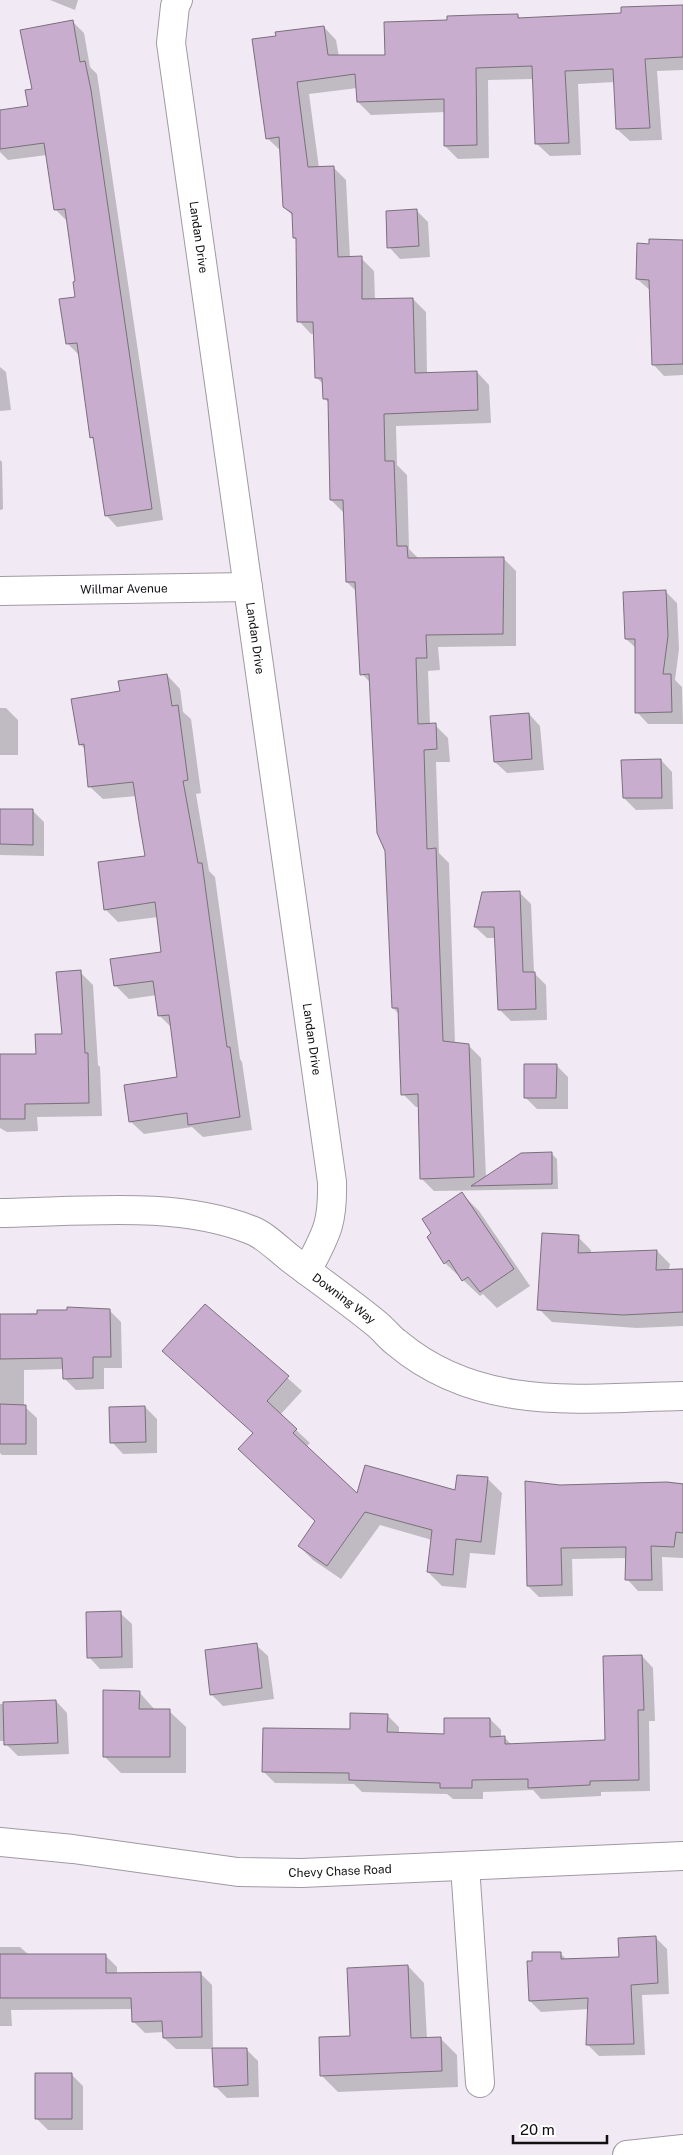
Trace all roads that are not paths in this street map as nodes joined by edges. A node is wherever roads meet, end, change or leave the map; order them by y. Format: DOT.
graph roads {
  1 [pos="178,0"];
  2 [pos="248,587"];
  3 [pos="0,591"];
  4 [pos="0,1213"];
  5 [pos="307,1271"];
  6 [pos="683,1396"];
  7 [pos="0,1842"];
  8 [pos="683,1856"];
  9 [pos="465,1866"];
  10 [pos="480,2083"];
  11 [pos="683,2149"];
  12 [pos="627,2155"];
  1 -- 2 [label="street, Landan Drive"];
  2 -- 3 [label="street, Willmar Avenue"];
  2 -- 5 [label="street, Landan Drive"];
  4 -- 5 [label="street, Downing Way"];
  5 -- 6 [label="street, Downing Way"];
  7 -- 9 [label="street, Chevy Chase Road"];
  8 -- 9 [label="street, Chevy Chase Road"];
  9 -- 10 [label="street"];
  11 -- 12 [label="street"];
}
